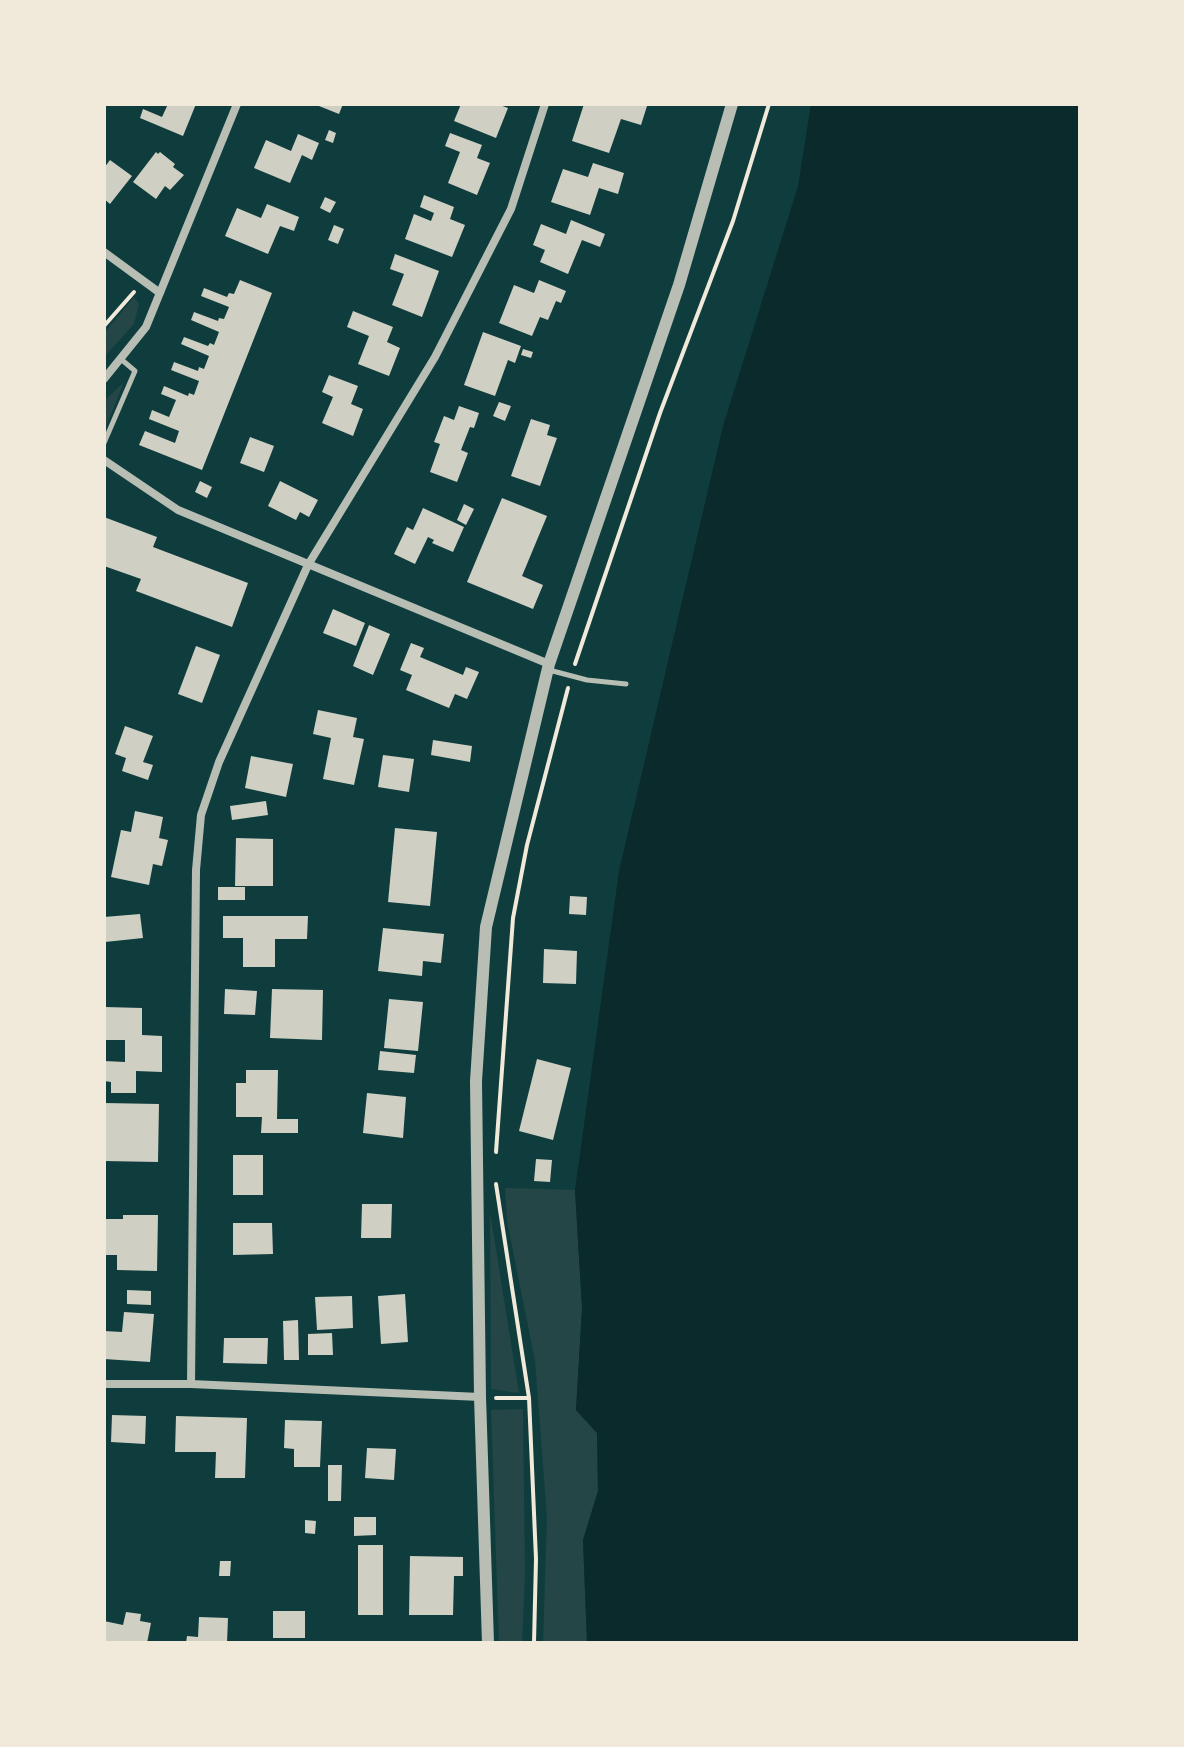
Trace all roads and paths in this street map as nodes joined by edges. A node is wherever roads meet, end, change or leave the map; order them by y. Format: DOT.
graph roads {
  1 [pos="237,104"];
  2 [pos="545,104"];
  3 [pos="732,104"];
  4 [pos="769,104"];
  5 [pos="104,252"];
  6 [pos="143,281"];
  7 [pos="160,293"];
  8 [pos="104,326"];
  9 [pos="122,360"];
  10 [pos="104,379"];
  11 [pos="104,443"];
  12 [pos="104,460"];
  13 [pos="308,565"];
  14 [pos="548,667"];
  15 [pos="571,676"];
  16 [pos="626,684"];
  17 [pos="495,1161"];
  18 [pos="494,1175"];
  19 [pos="104,1384"];
  20 [pos="191,1384"];
  21 [pos="480,1397"];
  22 [pos="529,1398"];
  23 [pos="488,1643"];
  24 [pos="534,1643"];
  1 -- 7 [label="street"];
  2 -- 13 [label="street"];
  3 -- 14 [label="street"];
  4 -- 15 [label="path"];
  5 -- 6 [label="street"];
  6 -- 7 [label="street"];
  6 -- 8 [label="path"];
  7 -- 9 [label="street"];
  9 -- 10 [label="street"];
  9 -- 11 [label="lane"];
  12 -- 13 [label="street"];
  13 -- 14 [label="street"];
  13 -- 20 [label="street"];
  14 -- 15 [label="lane"];
  14 -- 21 [label="street"];
  15 -- 16 [label="lane"];
  15 -- 17 [label="path"];
  18 -- 22 [label="path"];
  19 -- 20 [label="street"];
  20 -- 21 [label="street"];
  21 -- 22 [label="path"];
  21 -- 23 [label="street"];
  22 -- 24 [label="path"];
}
